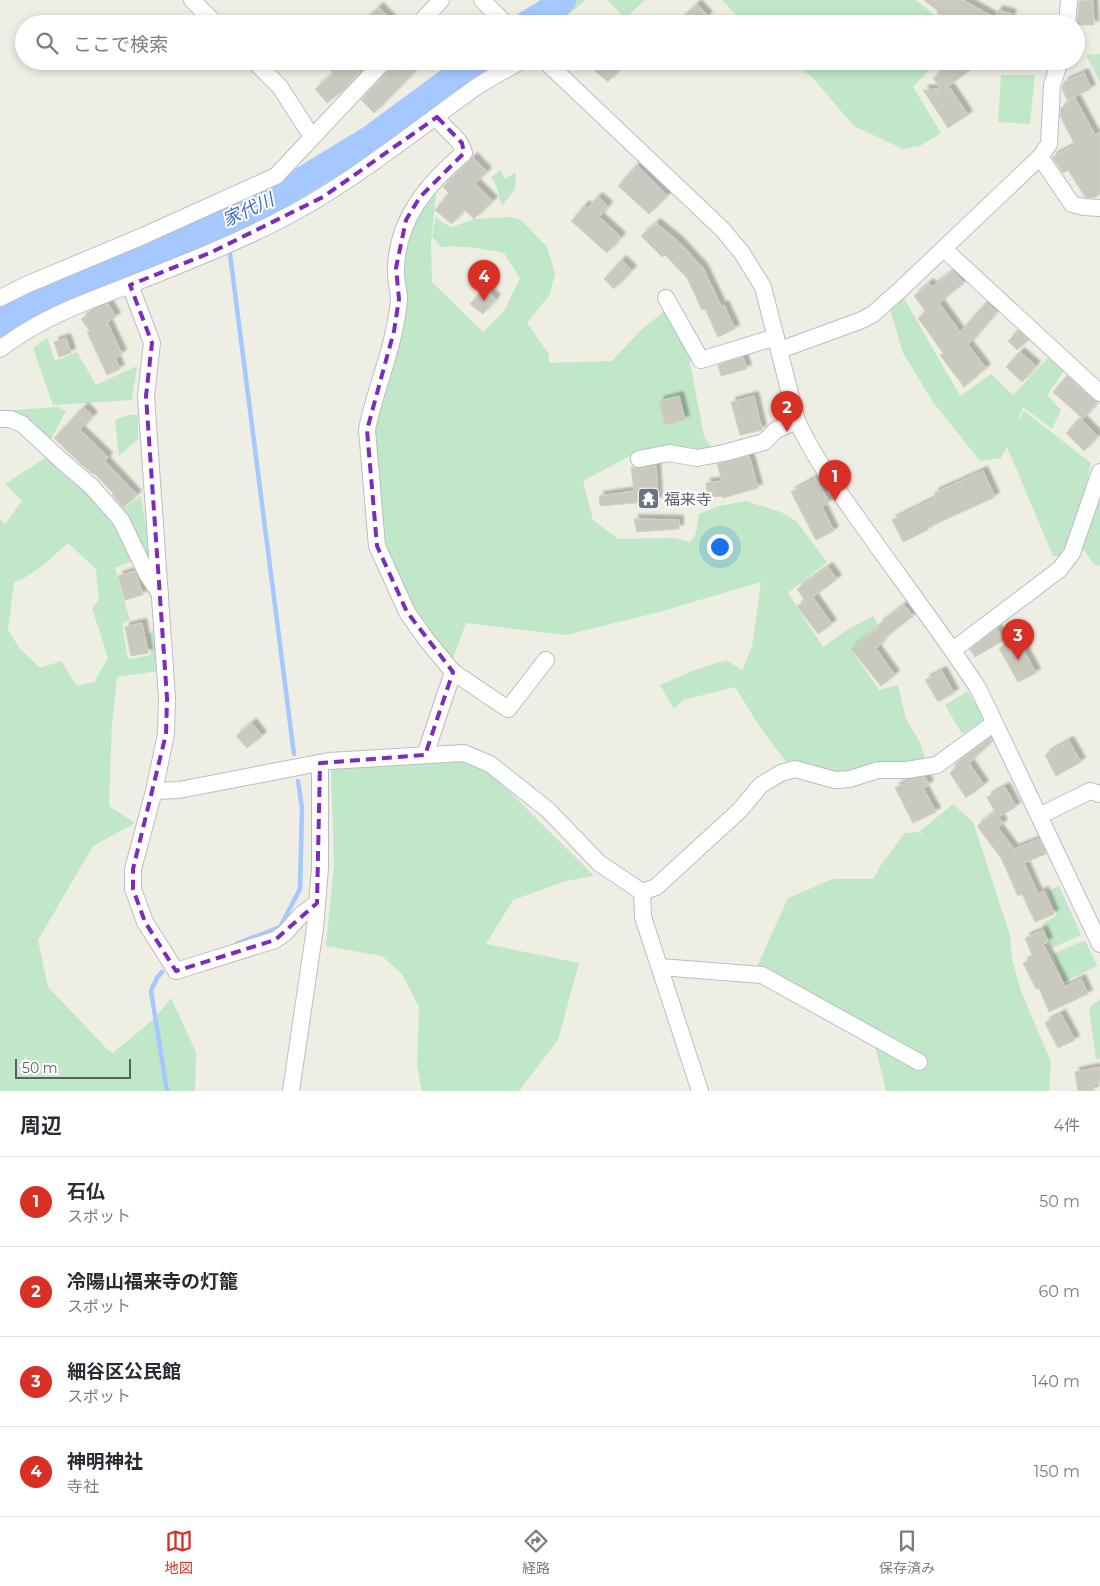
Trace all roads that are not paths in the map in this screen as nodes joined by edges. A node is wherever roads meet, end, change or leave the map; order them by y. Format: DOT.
graph roads {
  1 [pos="192,0"];
  2 [pos="441,0"];
  3 [pos="482,0"];
  4 [pos="1070,0"];
  5 [pos="207,15"];
  6 [pos="427,15"];
  7 [pos="497,15"];
  8 [pos="1068,15"];
  9 [pos="263,70"];
  10 [pos="375,70"];
  11 [pos="506,70"];
  12 [pos="554,70"];
  13 [pos="1057,70"];
  14 [pos="437,117"];
  15 [pos="312,137"];
  16 [pos="1040,157"];
  17 [pos="1100,208"];
  18 [pos="944,249"];
  19 [pos="130,285"];
  20 [pos="0,298"];
  21 [pos="666,298"];
  22 [pos="778,344"];
  23 [pos="0,349"];
  24 [pos="1100,393"];
  25 [pos="0,418"];
  26 [pos="797,422"];
  27 [pos="638,459"];
  28 [pos="1100,472"];
  29 [pos="161,596"];
  30 [pos="953,650"];
  31 [pos="546,660"];
  32 [pos="453,672"];
  33 [pos="994,723"];
  34 [pos="425,754"];
  35 [pos="320,763"];
  36 [pos="154,791"];
  37 [pos="1100,794"];
  38 [pos="1039,816"];
  39 [pos="642,892"];
  40 [pos="317,903"];
  41 [pos="1100,944"];
  42 [pos="660,967"];
  43 [pos="919,1062"];
  44 [pos="291,1091"];
  45 [pos="700,1091"];
  1 -- 5 [label="street"];
  2 -- 6 [label="street"];
  3 -- 7 [label="street"];
  4 -- 8 [label="street"];
  9 -- 15 [label="street"];
  10 -- 15 [label="street"];
  11 -- 14 [label="street"];
  12 -- 22 [label="street"];
  13 -- 16 [label="street"];
  14 -- 19 [label="street"];
  14 -- 32 [label="street"];
  15 -- 20 [label="street"];
  16 -- 17 [label="street"];
  16 -- 18 [label="street"];
  18 -- 22 [label="street"];
  18 -- 24 [label="street"];
  19 -- 23 [label="street"];
  19 -- 29 [label="street"];
  21 -- 22 [label="street"];
  22 -- 26 [label="street"];
  25 -- 29 [label="street"];
  26 -- 27 [label="street"];
  26 -- 30 [label="street"];
  28 -- 30 [label="street"];
  29 -- 36 [label="street"];
  30 -- 33 [label="street"];
  31 -- 32 [label="street"];
  32 -- 34 [label="street"];
  33 -- 38 [label="street"];
  33 -- 39 [label="street"];
  34 -- 35 [label="street"];
  34 -- 39 [label="street"];
  35 -- 36 [label="street"];
  35 -- 40 [label="street"];
  36 -- 40 [label="street"];
  37 -- 38 [label="street"];
  38 -- 41 [label="street"];
  39 -- 42 [label="street"];
  40 -- 44 [label="street"];
  42 -- 43 [label="street"];
  42 -- 45 [label="street"];
}
